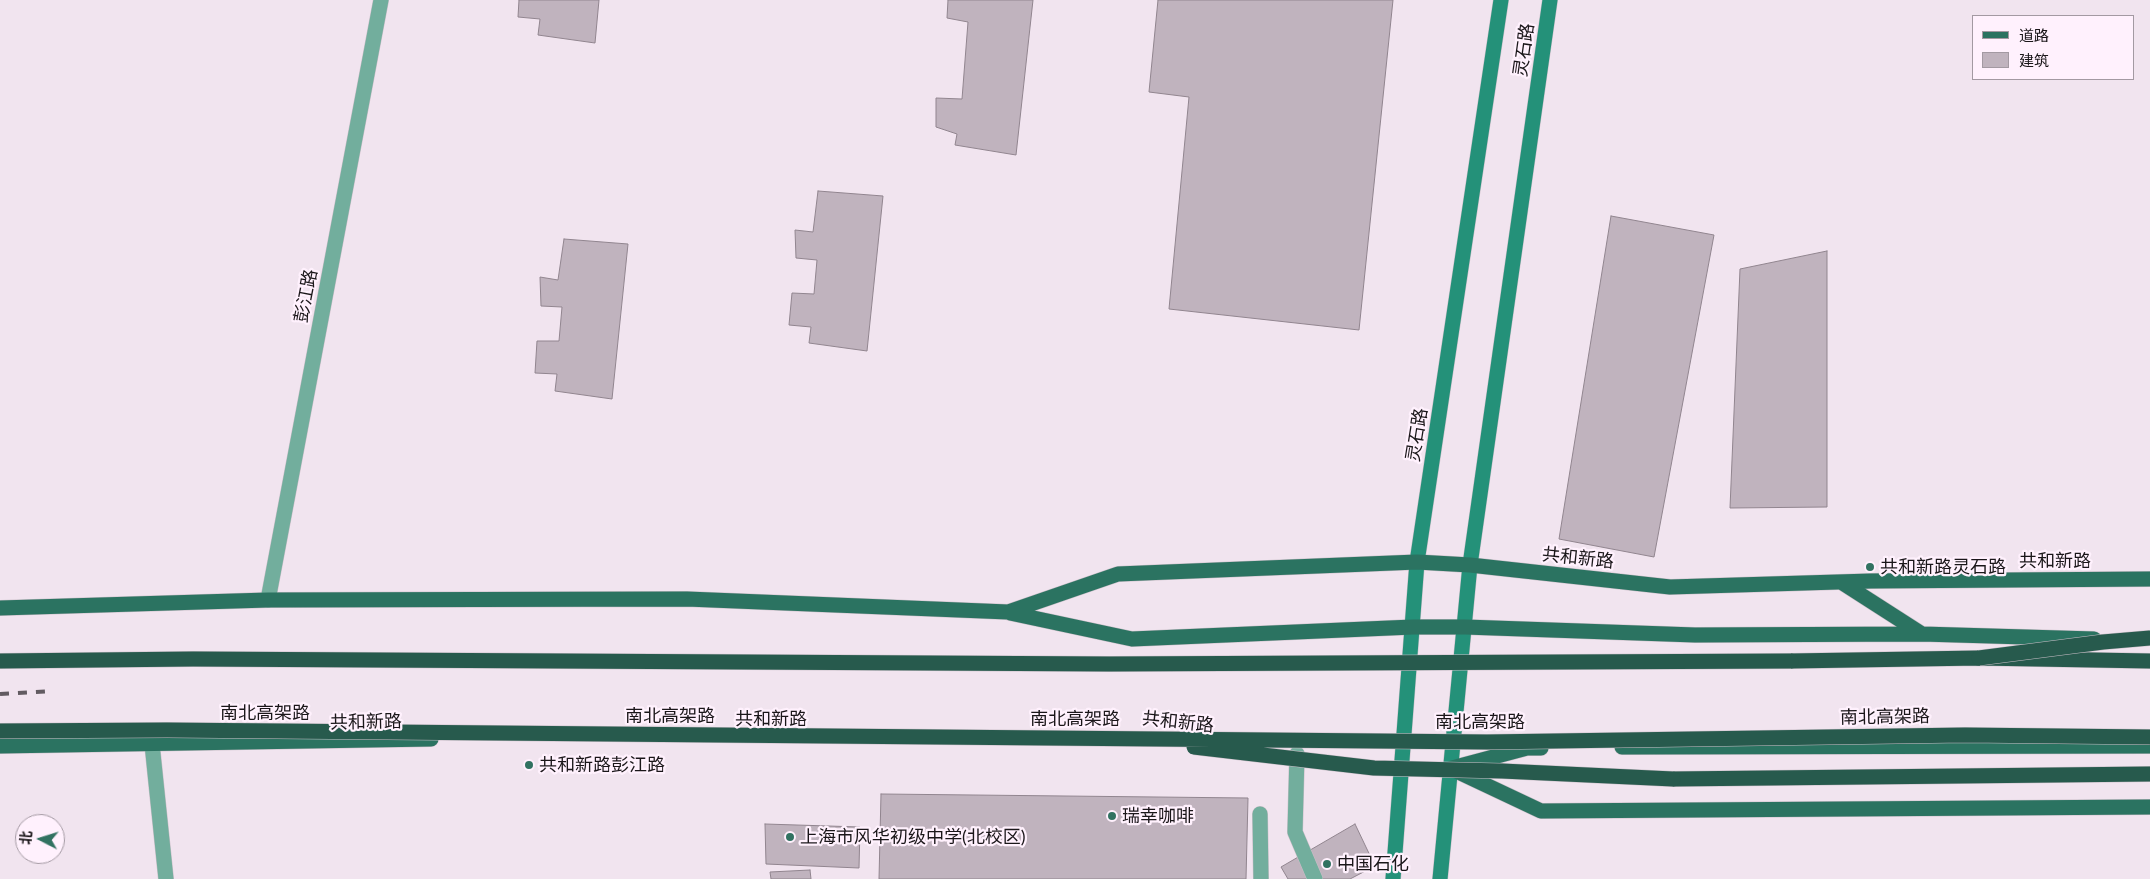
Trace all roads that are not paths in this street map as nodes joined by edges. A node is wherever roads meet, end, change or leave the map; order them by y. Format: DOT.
graph roads {
  1 [pos="381,0"];
  2 [pos="1501,0"];
  3 [pos="1550,0"];
  4 [pos="1417,562"];
  5 [pos="1470,565"];
  6 [pos="2150,579"];
  7 [pos="1841,582"];
  8 [pos="268,600"];
  9 [pos="0,608"];
  10 [pos="1008,612"];
  11 [pos="1413,627"];
  12 [pos="1464,627"];
  13 [pos="1922,634"];
  14 [pos="2150,639"];
  15 [pos="1979,658"];
  16 [pos="0,661"];
  17 [pos="2150,661"];
  18 [pos="0,731"];
  19 [pos="2150,737"];
  20 [pos="1114,738"];
  21 [pos="152,744"];
  22 [pos="0,746"];
  23 [pos="2150,746"];
  24 [pos="1297,754"];
  25 [pos="1402,766"];
  26 [pos="1451,768"];
  27 [pos="2150,774"];
  28 [pos="2150,807"];
  29 [pos="1260,814"];
  30 [pos="166,879"];
  31 [pos="1261,879"];
  32 [pos="1315,879"];
  33 [pos="1393,879"];
  34 [pos="1440,879"];
  1 -- 8 [label="street, 彭江路"];
  2 -- 4 [label="main road, 灵石路"];
  3 -- 5 [label="main road, 灵石路"];
  4 -- 5 [label="main road, 共和新路"];
  4 -- 10 [label="main road, 共和新路"];
  4 -- 11 [label="main road, 灵石路"];
  5 -- 7 [label="main road, 共和新路"];
  5 -- 12 [label="main road, 灵石路"];
  6 -- 7 [label="main road, 共和新路"];
  7 -- 13 [label="main road"];
  8 -- 9 [label="main road, 共和新路"];
  8 -- 10 [label="main road, 共和新路"];
  10 -- 11 [label="main road, 共和新路"];
  11 -- 12 [label="main road, 共和新路"];
  11 -- 25 [label="main road, 灵石路"];
  12 -- 13 [label="main road, 共和新路"];
  12 -- 26 [label="main road, 灵石路"];
  13 -- 14 [label="main road, 共和新路"];
  14 -- 15 [label="highway, bridge"];
  15 -- 16 [label="highway, bridge"];
  15 -- 17 [label="highway, bridge"];
  18 -- 20 [label="highway, 南北高架路, bridge"];
  19 -- 20 [label="highway, 南北高架路, bridge"];
  20 -- 27 [label="highway, bridge"];
  21 -- 22 [label="main road, 共和新路"];
  21 -- 24 [label="main road, 共和新路"];
  21 -- 30 [label="street"];
  23 -- 26 [label="main road, 共和新路"];
  24 -- 25 [label="main road, 共和新路"];
  24 -- 32 [label="street"];
  25 -- 26 [label="main road, 共和新路"];
  25 -- 33 [label="main road, 灵石路"];
  26 -- 28 [label="main road, 共和新路"];
  26 -- 34 [label="main road, 灵石路"];
  29 -- 31 [label="street"];
}
